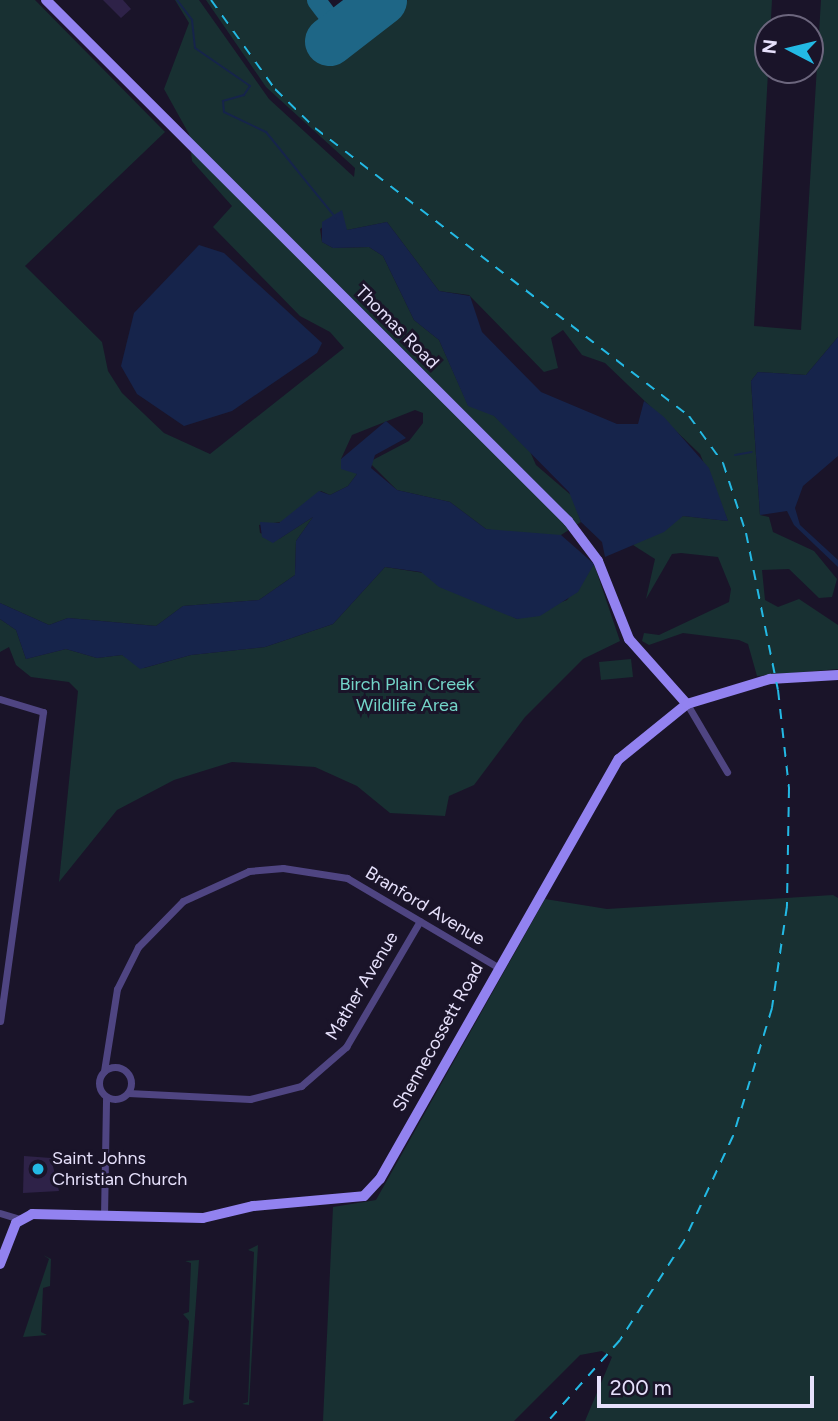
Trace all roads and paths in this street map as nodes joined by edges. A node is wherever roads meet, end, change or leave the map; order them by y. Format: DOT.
graph roads {
  1 [pos="46,0"];
  2 [pos="838,675"];
  3 [pos="0,699"];
  4 [pos="687,704"];
  5 [pos="727,772"];
  6 [pos="420,921"];
  7 [pos="496,966"];
  8 [pos="0,970"];
  9 [pos="9,972"];
  10 [pos="0,1021"];
  11 [pos="107,1050"];
  12 [pos="115,1067"];
  13 [pos="104,1071"];
  14 [pos="128,1093"];
  15 [pos="106,1098"];
  16 [pos="0,1213"];
  17 [pos="104,1216"];
  18 [pos="20,1219"];
  19 [pos="0,1264"];
  1 -- 4 [label="main road, Thomas Road"];
  2 -- 4 [label="main road, Shennecossett Road"];
  3 -- 9 [label="street"];
  4 -- 5 [label="street"];
  4 -- 7 [label="main road, Shennecossett Road"];
  6 -- 7 [label="street, Branford Avenue"];
  6 -- 11 [label="street, Branford Avenue"];
  6 -- 14 [label="street, Mather Avenue"];
  7 -- 17 [label="main road, Shennecossett Road"];
  8 -- 9 [label="street"];
  9 -- 10 [label="street"];
  11 -- 12 [label="street"];
  11 -- 13 [label="street, Branford Avenue"];
  12 -- 13 [label="street"];
  12 -- 14 [label="street"];
  13 -- 15 [label="street"];
  14 -- 15 [label="street"];
  15 -- 17 [label="street"];
  16 -- 18 [label="street"];
  17 -- 18 [label="main road, Shennecossett Road"];
  18 -- 19 [label="main road"];
}
